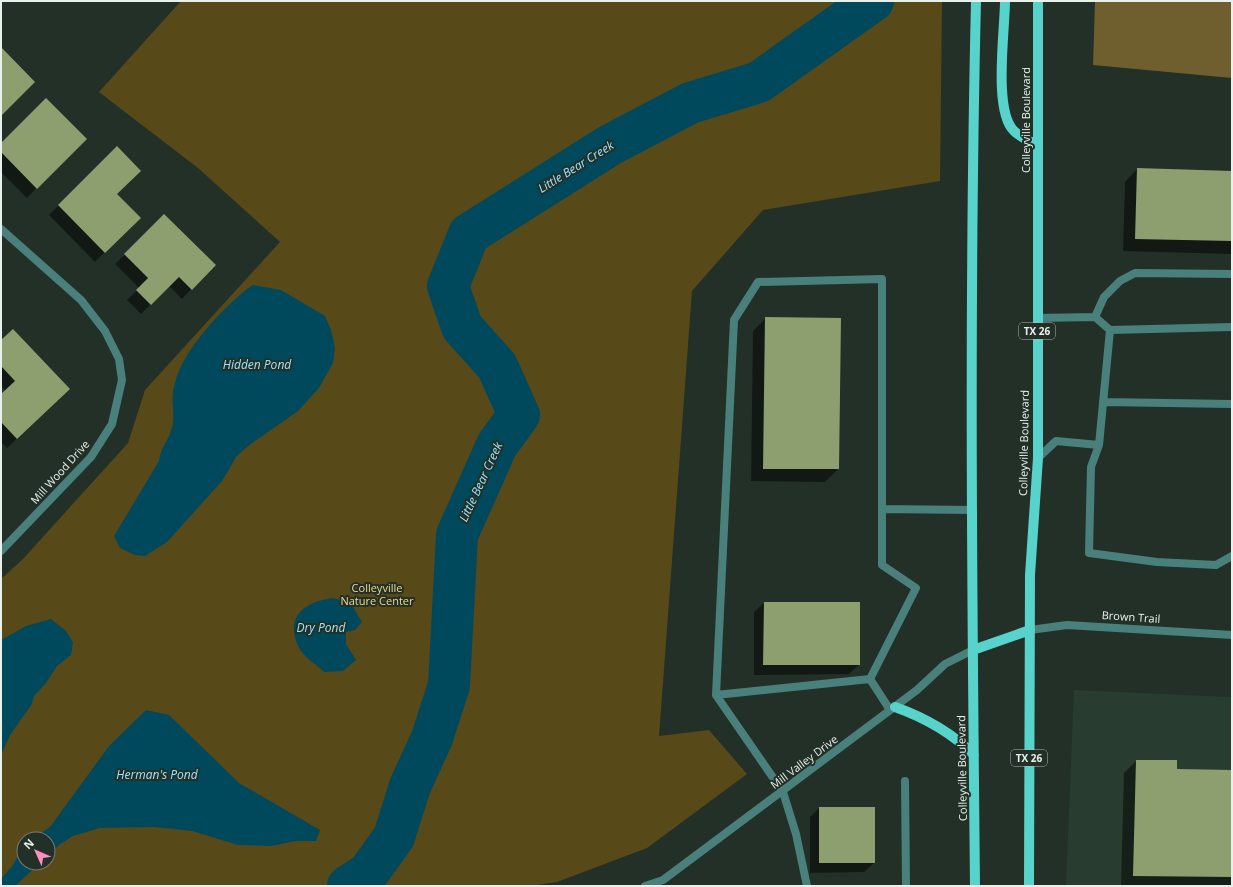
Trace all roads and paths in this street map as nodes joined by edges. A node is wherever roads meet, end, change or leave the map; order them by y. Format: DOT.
graph roads {
  1 [pos="976,1"];
  2 [pos="1005,1"];
  3 [pos="1038,1"];
  4 [pos="1037,145"];
  5 [pos="1,229"];
  6 [pos="1232,274"];
  7 [pos="1095,316"];
  8 [pos="1036,318"];
  9 [pos="1232,327"];
  10 [pos="1110,330"];
  11 [pos="1103,402"];
  12 [pos="1232,404"];
  13 [pos="1099,445"];
  14 [pos="1038,458"];
  15 [pos="882,509"];
  16 [pos="972,510"];
  17 [pos="1,551"];
  18 [pos="1232,556"];
  19 [pos="1030,630"];
  20 [pos="1232,635"];
  21 [pos="973,650"];
  22 [pos="870,679"];
  23 [pos="716,695"];
  24 [pos="893,708"];
  25 [pos="974,755"];
  26 [pos="904,781"];
  27 [pos="783,792"];
  28 [pos="645,886"];
  29 [pos="807,886"];
  30 [pos="906,886"];
  31 [pos="975,886"];
  32 [pos="1029,886"];
  1 -- 16 [label="main road, Colleyville Boulevard"];
  2 -- 4 [label="main road"];
  3 -- 4 [label="main road, Colleyville Boulevard / TX 26"];
  4 -- 8 [label="main road, Colleyville Boulevard / TX 26"];
  5 -- 17 [label="street, Mill Wood Drive"];
  6 -- 7 [label="street"];
  7 -- 8 [label="street"];
  7 -- 10 [label="street"];
  8 -- 14 [label="main road, Colleyville Boulevard / TX 26"];
  9 -- 10 [label="street"];
  10 -- 11 [label="street"];
  11 -- 12 [label="street"];
  11 -- 13 [label="street"];
  13 -- 14 [label="street"];
  13 -- 18 [label="street"];
  14 -- 19 [label="main road, Colleyville Boulevard / TX 26"];
  15 -- 16 [label="street"];
  15 -- 22 [label="street"];
  15 -- 23 [label="street"];
  16 -- 21 [label="main road, Colleyville Boulevard"];
  19 -- 20 [label="street, Brown Trail"];
  19 -- 21 [label="main road"];
  19 -- 32 [label="main road, Colleyville Boulevard / TX 26"];
  21 -- 24 [label="street, Mill Valley Drive"];
  21 -- 25 [label="main road, Colleyville Boulevard"];
  22 -- 23 [label="street"];
  22 -- 24 [label="street"];
  23 -- 27 [label="street"];
  24 -- 25 [label="main road"];
  24 -- 27 [label="street, Mill Valley Drive"];
  25 -- 31 [label="main road, Colleyville Boulevard"];
  26 -- 30 [label="street"];
  27 -- 28 [label="street, Mill Valley Drive"];
  27 -- 29 [label="street"];
}
